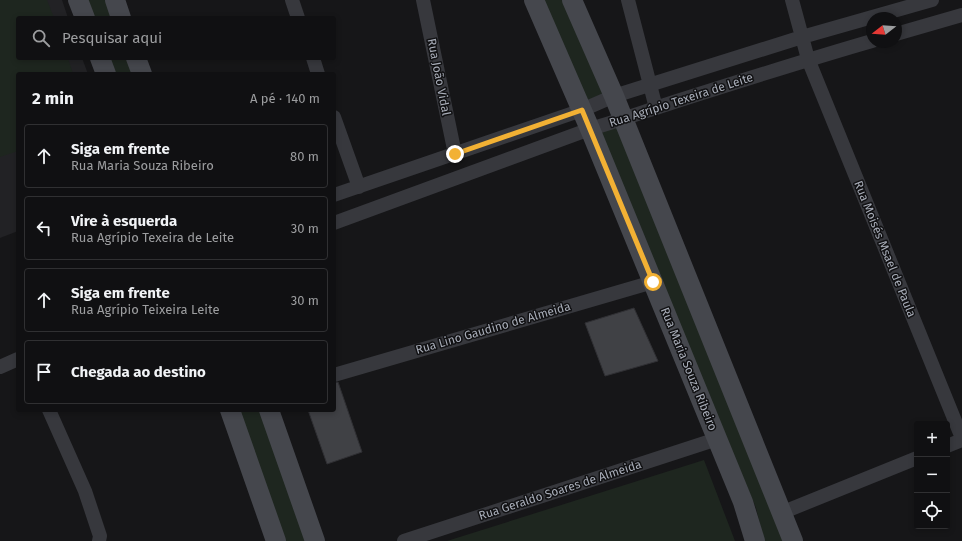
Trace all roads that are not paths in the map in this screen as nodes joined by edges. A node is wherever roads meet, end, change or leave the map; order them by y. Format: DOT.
graph roads {
  1 [pos="78,0"];
  2 [pos="115,0"];
  3 [pos="292,0"];
  4 [pos="424,0"];
  5 [pos="534,0"];
  6 [pos="572,0"];
  7 [pos="628,0"];
  8 [pos="792,0"];
  9 [pos="932,0"];
  10 [pos="84,16"];
  11 [pos="121,16"];
  12 [pos="297,16"];
  13 [pos="962,16"];
  14 [pos="902,32"];
  15 [pos="802,37"];
  16 [pos="866,43"];
  17 [pos="808,59"];
  18 [pos="101,60"];
  19 [pos="137,60"];
  20 [pos="313,60"];
  21 [pos="105,72"];
  22 [pos="141,72"];
  23 [pos="317,72"];
  24 [pos="649,85"];
  25 [pos="614,96"];
  26 [pos="656,108"];
  27 [pos="582,110"];
  28 [pos="624,120"];
  29 [pos="336,123"];
  30 [pos="590,129"];
  31 [pos="455,154"];
  32 [pos="359,187"];
  33 [pos="336,194"];
  34 [pos="336,221"];
  35 [pos="653,282"];
  36 [pos="16,360"];
  37 [pos="0,366"];
  38 [pos="336,374"];
  39 [pos="50,412"];
  40 [pos="231,412"];
  41 [pos="270,412"];
  42 [pos="717,439"];
  43 [pos="962,439"];
  44 [pos="950,445"];
  45 [pos="914,459"];
  46 [pos="781,513"];
  47 [pos="99,541"];
  48 [pos="276,541"];
  49 [pos="316,541"];
  50 [pos="404,541"];
  51 [pos="755,541"];
  52 [pos="793,541"];
  1 -- 10 [label="street"];
  2 -- 11 [label="street"];
  3 -- 12 [label="street"];
  4 -- 31 [label="street, Rua João Vidal"];
  5 -- 27 [label="street, Rua Maria Souza Ribeiro"];
  6 -- 25 [label="street"];
  7 -- 24 [label="street"];
  8 -- 15 [label="street, Rua Moisés Msael de Paula"];
  9 -- 15 [label="street, Rua Agrípio Texeira de Leite"];
  13 -- 14 [label="street"];
  15 -- 17 [label="street, Rua Moisés Msael de Paula"];
  15 -- 24 [label="street, Rua Agrípio Texeira de Leite"];
  16 -- 17 [label="street, Rua Agrípio Texeira de Leite"];
  17 -- 26 [label="street, Rua Agrípio Texeira de Leite"];
  17 -- 43 [label="street, Rua Moisés Msael de Paula"];
  18 -- 21 [label="street"];
  19 -- 22 [label="street"];
  20 -- 23 [label="street"];
  24 -- 25 [label="street, Rua Agrípio Texeira de Leite"];
  24 -- 26 [label="street"];
  25 -- 27 [label="street, Rua Agrípio Texeira de Leite"];
  25 -- 28 [label="street"];
  26 -- 28 [label="street, Rua Agrípio Texeira de Leite"];
  27 -- 30 [label="street, Rua Maria Souza Ribeiro"];
  27 -- 31 [label="street, Rua Agrípio Texeira de Leite"];
  28 -- 30 [label="street, Rua Agrípio Texeira de Leite"];
  28 -- 46 [label="street"];
  29 -- 32 [label="street"];
  30 -- 34 [label="street, Rua Agrípio Texeira de Leite"];
  30 -- 35 [label="street, Rua Maria Souza Ribeiro"];
  31 -- 32 [label="street, Rua Agrípio Texeira de Leite"];
  32 -- 33 [label="street, Rua Agrípio Texeira de Leite"];
  35 -- 38 [label="street, Rua Lino Gaudino de Almeida"];
  35 -- 42 [label="street, Rua Maria Souza Ribeiro"];
  36 -- 37 [label="street"];
  39 -- 47 [label="street"];
  40 -- 48 [label="street"];
  41 -- 49 [label="street"];
  42 -- 50 [label="street, Rua Geraldo Soares de Almeida"];
  42 -- 51 [label="street, Rua Maria Souza Ribeiro"];
  43 -- 44 [label="street"];
  45 -- 46 [label="street"];
  46 -- 52 [label="street"];
}
